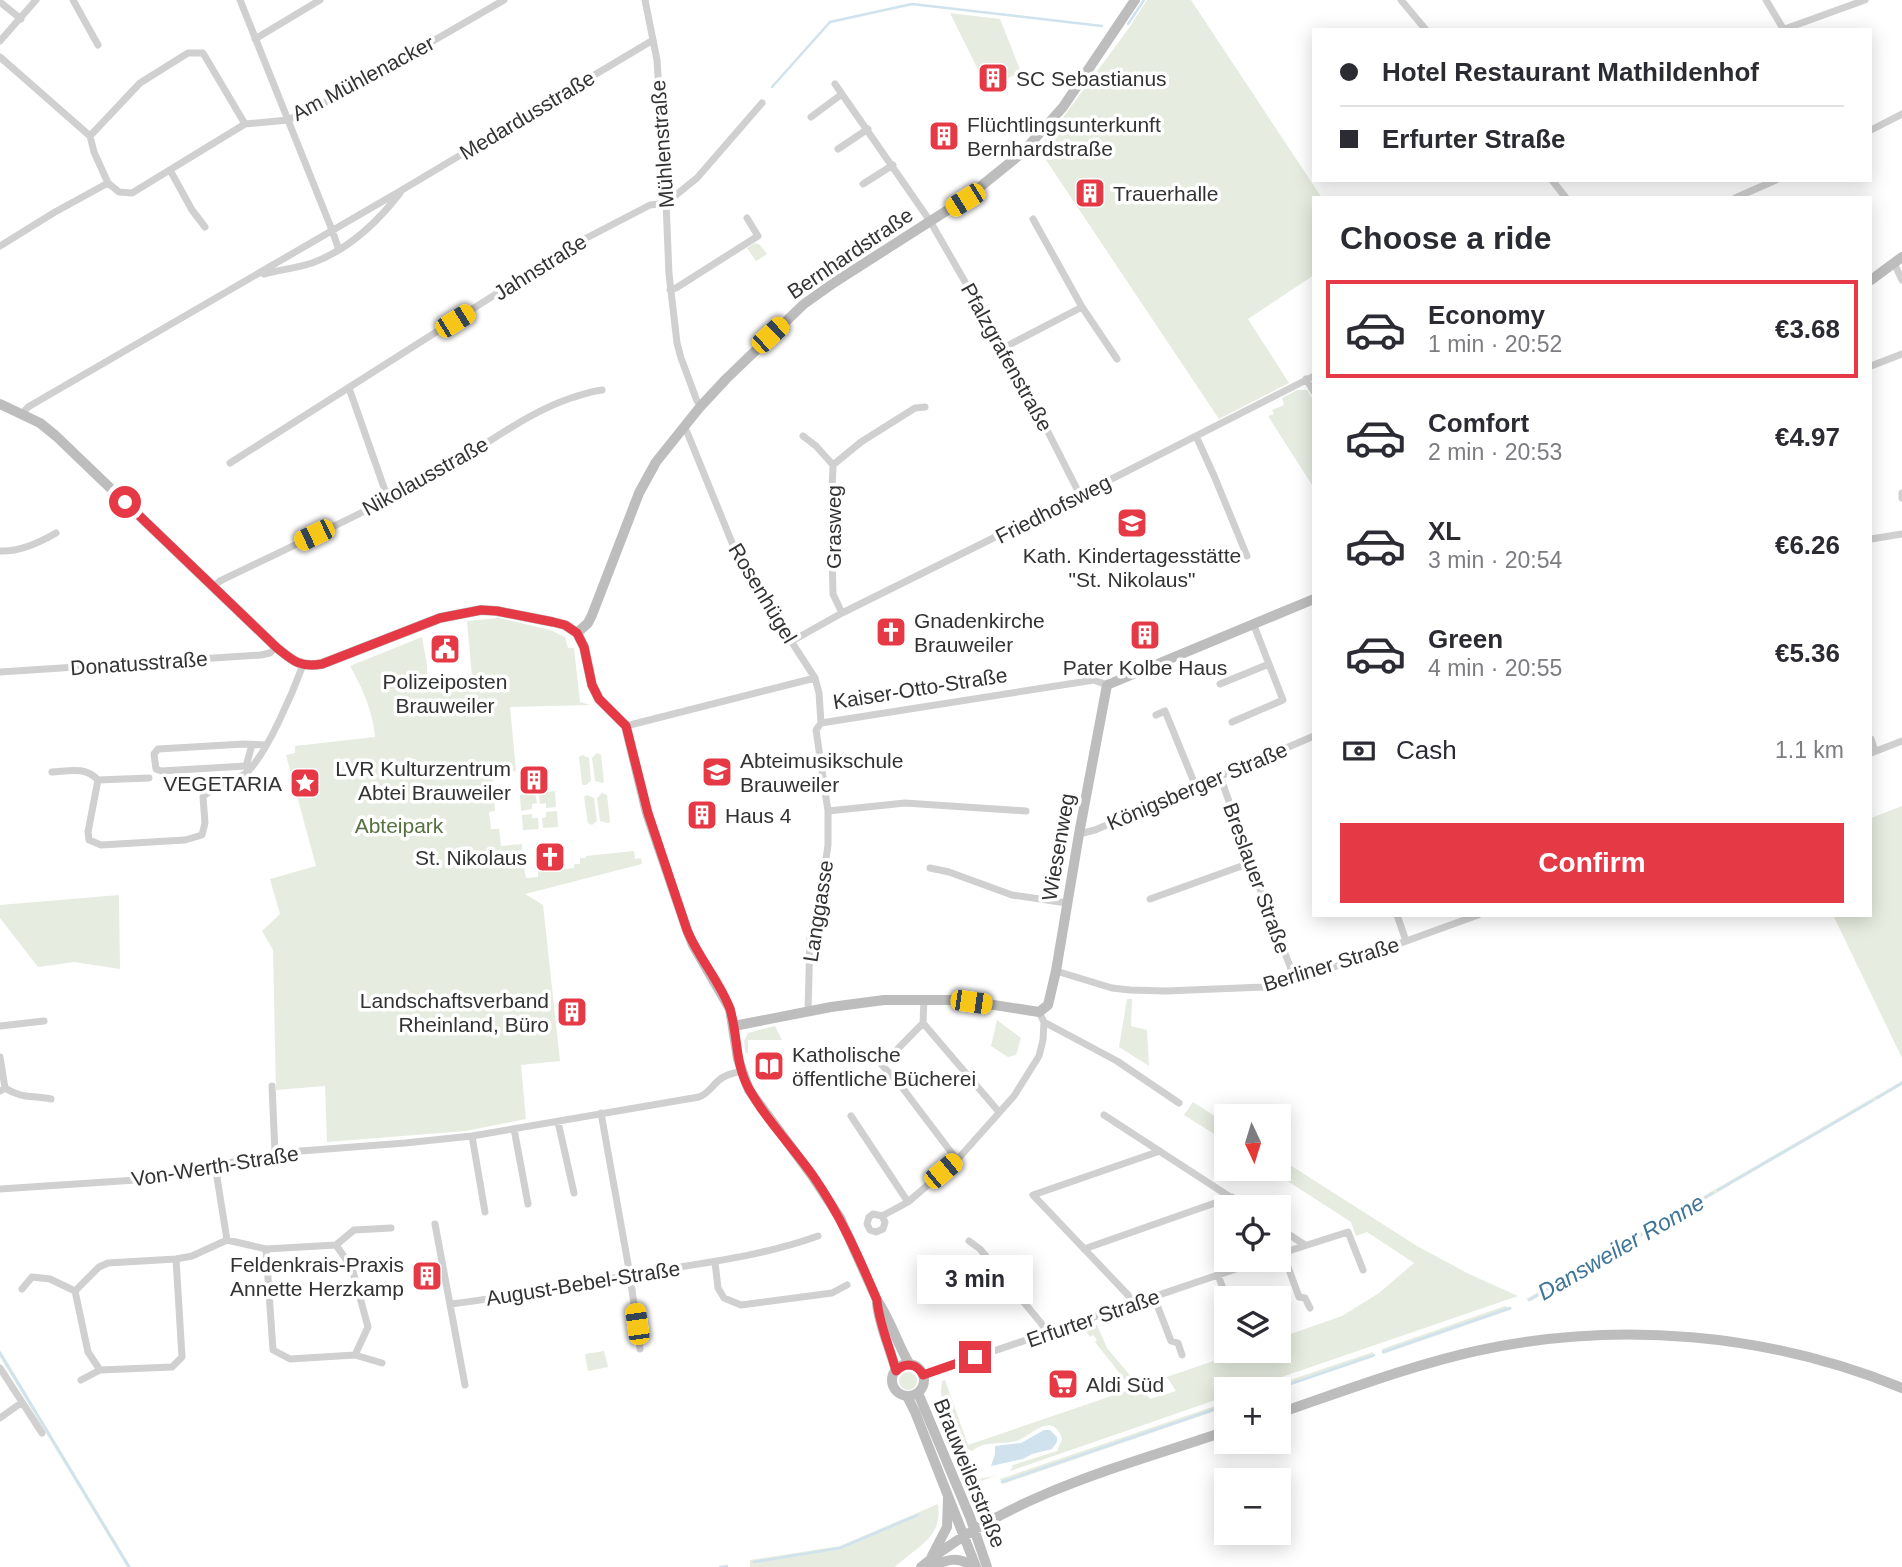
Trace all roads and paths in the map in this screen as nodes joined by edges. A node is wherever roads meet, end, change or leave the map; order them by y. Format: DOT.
graph roads {
  1 [pos="36,0"];
  2 [pos="73,0"];
  3 [pos="240,0"];
  4 [pos="320,0"];
  5 [pos="504,0"];
  6 [pos="645,0"];
  7 [pos="1135,0"];
  8 [pos="1401,0"];
  9 [pos="1766,0"];
  10 [pos="1860,1"];
  11 [pos="0,2"];
  12 [pos="21,19"];
  13 [pos="1424,28"];
  14 [pos="1782,28"];
  15 [pos="1786,28"];
  16 [pos="255,39"];
  17 [pos="653,40"];
  18 [pos="0,41"];
  19 [pos="98,45"];
  20 [pos="0,58"];
  21 [pos="835,84"];
  22 [pos="842,94"];
  23 [pos="762,103"];
  24 [pos="1902,114"];
  25 [pos="811,117"];
  26 [pos="288,120"];
  27 [pos="245,124"];
  28 [pos="867,128"];
  29 [pos="1872,129"];
  30 [pos="90,136"];
  31 [pos="838,149"];
  32 [pos="892,165"];
  33 [pos="170,170"];
  34 [pos="1554,182"];
  35 [pos="1771,182"];
  36 [pos="108,183"];
  37 [pos="863,184"];
  38 [pos="402,190"];
  39 [pos="1564,196"];
  40 [pos="1740,196"];
  41 [pos="666,203"];
  42 [pos="747,218"];
  43 [pos="1033,219"];
  44 [pos="930,221"];
  45 [pos="205,227"];
  46 [pos="332,230"];
  47 [pos="0,246"];
  48 [pos="339,250"];
  49 [pos="1898,260"];
  50 [pos="254,276"];
  51 [pos="1872,279"];
  52 [pos="1902,280"];
  53 [pos="670,290"];
  54 [pos="1082,307"];
  55 [pos="1005,347"];
  56 [pos="1902,354"];
  57 [pos="1117,359"];
  58 [pos="1872,366"];
  59 [pos="1310,377"];
  60 [pos="349,388"];
  61 [pos="602,390"];
  62 [pos="0,404"];
  63 [pos="701,406"];
  64 [pos="925,407"];
  65 [pos="22,414"];
  66 [pos="683,428"];
  67 [pos="803,436"];
  68 [pos="1196,436"];
  69 [pos="230,463"];
  70 [pos="833,465"];
  71 [pos="1080,495"];
  72 [pos="388,499"];
  73 [pos="56,533"];
  74 [pos="1902,534"];
  75 [pos="1872,539"];
  76 [pos="0,551"];
  77 [pos="1247,556"];
  78 [pos="213,587"];
  79 [pos="1312,600"];
  80 [pos="842,613"];
  81 [pos="1253,623"];
  82 [pos="577,633"];
  83 [pos="792,641"];
  84 [pos="276,647"];
  85 [pos="1269,664"];
  86 [pos="303,666"];
  87 [pos="0,673"];
  88 [pos="815,678"];
  89 [pos="1220,684"];
  90 [pos="1107,685"];
  91 [pos="1156,715"];
  92 [pos="1232,722"];
  93 [pos="821,723"];
  94 [pos="626,726"];
  95 [pos="1312,737"];
  96 [pos="1902,741"];
  97 [pos="251,745"];
  98 [pos="266,745"];
  99 [pos="1873,752"];
  100 [pos="249,766"];
  101 [pos="52,772"];
  102 [pos="1220,776"];
  103 [pos="149,778"];
  104 [pos="98,780"];
  105 [pos="1195,786"];
  106 [pos="828,811"];
  107 [pos="1026,811"];
  108 [pos="1079,834"];
  109 [pos="1250,863"];
  110 [pos="930,868"];
  111 [pos="1150,899"];
  112 [pos="1067,903"];
  113 [pos="1398,917"];
  114 [pos="1473,917"];
  115 [pos="1406,942"];
  116 [pos="1056,971"];
  117 [pos="1294,979"];
  118 [pos="924,1000"];
  119 [pos="808,1011"];
  120 [pos="1041,1017"];
  121 [pos="44,1021"];
  122 [pos="923,1023"];
  123 [pos="0,1026"];
  124 [pos="734,1026"];
  125 [pos="0,1057"];
  126 [pos="741,1071"];
  127 [pos="272,1086"];
  128 [pos="2,1089"];
  129 [pos="51,1099"];
  130 [pos="1179,1103"];
  131 [pos="999,1112"];
  132 [pos="601,1113"];
  133 [pos="1104,1115"];
  134 [pos="851,1116"];
  135 [pos="558,1122"];
  136 [pos="514,1129"];
  137 [pos="472,1136"];
  138 [pos="1160,1151"];
  139 [pos="275,1153"];
  140 [pos="957,1160"];
  141 [pos="215,1165"];
  142 [pos="0,1189"];
  143 [pos="573,1193"];
  144 [pos="1229,1195"];
  145 [pos="908,1202"];
  146 [pos="1214,1203"];
  147 [pos="528,1204"];
  148 [pos="485,1212"];
  149 [pos="881,1216"];
  150 [pos="435,1224"];
  151 [pos="391,1228"];
  152 [pos="818,1236"];
  153 [pos="1291,1236"];
  154 [pos="227,1240"];
  155 [pos="970,1241"];
  156 [pos="336,1245"];
  157 [pos="1305,1245"];
  158 [pos="1084,1249"];
  159 [pos="266,1250"];
  160 [pos="1291,1250"];
  161 [pos="176,1259"];
  162 [pos="715,1262"];
  163 [pos="1363,1270"];
  164 [pos="1227,1272"];
  165 [pos="1289,1272"];
  166 [pos="630,1275"];
  167 [pos="1218,1275"];
  168 [pos="847,1286"];
  169 [pos="1222,1286"];
  170 [pos="22,1289"];
  171 [pos="75,1291"];
  172 [pos="1154,1297"];
  173 [pos="877,1300"];
  174 [pos="451,1304"];
  175 [pos="1133,1304"];
  176 [pos="1310,1308"];
  177 [pos="1046,1334"];
  178 [pos="640,1349"];
  179 [pos="355,1355"];
  180 [pos="1182,1355"];
  181 [pos="382,1363"];
  182 [pos="910,1365"];
  183 [pos="0,1368"];
  184 [pos="100,1370"];
  185 [pos="896,1371"];
  186 [pos="923,1375"];
  187 [pos="81,1380"];
  188 [pos="465,1385"];
  189 [pos="1902,1388"];
  190 [pos="912,1394"];
  191 [pos="21,1403"];
  192 [pos="1291,1409"];
  193 [pos="0,1418"];
  194 [pos="42,1433"];
  195 [pos="1214,1435"];
  196 [pos="948,1496"];
  197 [pos="975,1529"];
  198 [pos="964,1536"];
  199 [pos="927,1565"];
  200 [pos="975,1567"];
  201 [pos="987,1567"];
  1 -- 12 [label="street"];
  2 -- 19 [label="street"];
  3 -- 16 [label="street"];
  4 -- 16 [label="street"];
  5 -- 26 [label="street, Am Mühlenacker"];
  6 -- 17 [label="street, Mühlenstraße"];
  7 -- 44 [label="street, Bernhardstraße"];
  8 -- 13 [label="street"];
  9 -- 14 [label="street"];
  10 -- 15 [label="street"];
  11 -- 12 [label="street"];
  12 -- 18 [label="street"];
  16 -- 26 [label="street"];
  17 -- 38 [label="street, Medardusstraße"];
  17 -- 41 [label="street, Mühlenstraße"];
  20 -- 30 [label="street"];
  21 -- 22 [label="street, Pfalzgrafenstraße"];
  22 -- 25 [label="street"];
  22 -- 28 [label="street, Pfalzgrafenstraße"];
  23 -- 41 [label="street"];
  24 -- 29 [label="street"];
  26 -- 27 [label="street, Am Mühlenacker"];
  26 -- 46 [label="street"];
  27 -- 30 [label="street"];
  27 -- 33 [label="street, Am Mühlenacker"];
  28 -- 31 [label="street"];
  28 -- 32 [label="street, Pfalzgrafenstraße"];
  30 -- 36 [label="street"];
  32 -- 37 [label="street"];
  32 -- 44 [label="street, Pfalzgrafenstraße"];
  33 -- 36 [label="street, Am Mühlenacker"];
  33 -- 45 [label="street"];
  34 -- 39 [label="street"];
  35 -- 40 [label="street"];
  36 -- 47 [label="street"];
  38 -- 46 [label="street, Medardusstraße"];
  38 -- 48 [label="street, Medardusstraße"];
  41 -- 53 [label="street, Mühlenstraße"];
  41 -- 60 [label="street, Jahnstraße"];
  42 -- 53 [label="street"];
  43 -- 54 [label="street"];
  44 -- 55 [label="street, Pfalzgrafenstraße"];
  44 -- 63 [label="street, Bernhardstraße"];
  46 -- 48 [label="street"];
  46 -- 50 [label="street, Medardusstraße"];
  48 -- 50 [label="street, Medardusstraße"];
  49 -- 51 [label="street"];
  49 -- 52 [label="street"];
  50 -- 65 [label="street, Medardusstraße"];
  53 -- 63 [label="street, Mühlenstraße"];
  54 -- 55 [label="street"];
  54 -- 57 [label="street"];
  55 -- 71 [label="street, Pfalzgrafenstraße"];
  56 -- 58 [label="street"];
  59 -- 68 [label="street, Friedhofsweg"];
  60 -- 69 [label="street, Jahnstraße"];
  60 -- 72 [label="street"];
  61 -- 72 [label="street, Nikolausstraße"];
  62 -- 65 [label="street"];
  63 -- 66 [label="street, Bernhardstraße"];
  64 -- 70 [label="street, Grasweg"];
  65 -- 78 [label="street"];
  66 -- 82 [label="street, Bernhardstraße"];
  66 -- 83 [label="street, Rosenhügel"];
  67 -- 70 [label="street"];
  68 -- 71 [label="street, Friedhofsweg"];
  68 -- 77 [label="street"];
  70 -- 80 [label="street, Grasweg"];
  71 -- 80 [label="street, Friedhofsweg"];
  72 -- 78 [label="street, Nikolausstraße"];
  73 -- 76 [label="street"];
  74 -- 75 [label="street"];
  78 -- 84 [label="street"];
  79 -- 81 [label="street, Kaiser-Otto-Straße"];
  80 -- 83 [label="street, Friedhofsweg"];
  81 -- 85 [label="street"];
  81 -- 90 [label="street, Kaiser-Otto-Straße"];
  82 -- 86 [label="street"];
  82 -- 94 [label="street"];
  83 -- 88 [label="street, Rosenhügel"];
  84 -- 86 [label="street"];
  84 -- 87 [label="street, Donatusstraße"];
  85 -- 89 [label="street"];
  85 -- 92 [label="street"];
  86 -- 98 [label="street"];
  88 -- 93 [label="street, Kaiser-Otto-Straße"];
  88 -- 94 [label="street, Kaiser-Otto-Straße"];
  90 -- 93 [label="street, Kaiser-Otto-Straße"];
  90 -- 108 [label="street, Wiesenweg"];
  91 -- 105 [label="street"];
  93 -- 106 [label="street, Langgasse"];
  94 -- 124 [label="street"];
  95 -- 102 [label="street, Königsberger Straße"];
  96 -- 99 [label="street"];
  97 -- 98 [label="street"];
  97 -- 100 [label="street"];
  97 -- 100 [label="street"];
  98 -- 100 [label="street"];
  100 -- 104 [label="street"];
  101 -- 104 [label="street"];
  102 -- 105 [label="street, Königsberger Straße"];
  102 -- 109 [label="street, Breslauer Straße"];
  103 -- 104 [label="street"];
  105 -- 108 [label="street, Königsberger Straße"];
  106 -- 107 [label="street"];
  106 -- 119 [label="street, Langgasse"];
  108 -- 112 [label="street, Wiesenweg"];
  109 -- 111 [label="street"];
  109 -- 117 [label="street, Breslauer Straße"];
  110 -- 112 [label="street"];
  112 -- 116 [label="street, Wiesenweg"];
  113 -- 115 [label="street"];
  114 -- 115 [label="street, Berliner Straße"];
  115 -- 117 [label="street, Berliner Straße"];
  116 -- 117 [label="street, Berliner Straße"];
  116 -- 120 [label="street, Wiesenweg"];
  118 -- 119 [label="street"];
  118 -- 120 [label="street"];
  118 -- 122 [label="street"];
  119 -- 124 [label="street"];
  120 -- 130 [label="street"];
  120 -- 131 [label="street"];
  121 -- 123 [label="street"];
  122 -- 131 [label="street"];
  122 -- 140 [label="street"];
  124 -- 126 [label="street"];
  125 -- 128 [label="street"];
  126 -- 132 [label="street, Von-Werth-Straße"];
  126 -- 173 [label="street"];
  127 -- 139 [label="street"];
  128 -- 129 [label="street"];
  131 -- 140 [label="street"];
  132 -- 135 [label="street, Von-Werth-Straße"];
  132 -- 166 [label="street"];
  133 -- 138 [label="street"];
  134 -- 145 [label="street"];
  135 -- 136 [label="street, Von-Werth-Straße"];
  135 -- 143 [label="street"];
  136 -- 137 [label="street, Von-Werth-Straße"];
  136 -- 147 [label="street"];
  137 -- 139 [label="street, Von-Werth-Straße"];
  137 -- 148 [label="street"];
  138 -- 144 [label="street"];
  138 -- 158 [label="street"];
  139 -- 141 [label="street, Von-Werth-Straße"];
  140 -- 145 [label="street"];
  141 -- 142 [label="street, Von-Werth-Straße"];
  141 -- 154 [label="street"];
  145 -- 149 [label="street"];
  146 -- 158 [label="street"];
  150 -- 174 [label="street"];
  151 -- 156 [label="street"];
  152 -- 162 [label="street, August-Bebel-Straße"];
  153 -- 157 [label="street"];
  154 -- 159 [label="street"];
  154 -- 161 [label="street"];
  155 -- 177 [label="street"];
  156 -- 159 [label="street"];
  156 -- 179 [label="street"];
  157 -- 160 [label="street"];
  157 -- 163 [label="street"];
  158 -- 175 [label="street"];
  159 -- 179 [label="street"];
  161 -- 171 [label="street"];
  161 -- 184 [label="street"];
  162 -- 166 [label="street, August-Bebel-Straße"];
  162 -- 168 [label="street"];
  164 -- 167 [label="street, Erfurter Straße"];
  165 -- 176 [label="street"];
  166 -- 174 [label="street, August-Bebel-Straße"];
  166 -- 178 [label="street"];
  167 -- 169 [label="street"];
  167 -- 172 [label="street, Erfurter Straße"];
  170 -- 171 [label="street"];
  171 -- 184 [label="street"];
  172 -- 175 [label="street, Erfurter Straße"];
  172 -- 180 [label="street"];
  173 -- 182 [label="street"];
  173 -- 185 [label="street"];
  174 -- 188 [label="street"];
  175 -- 177 [label="street, Erfurter Straße"];
  177 -- 186 [label="street, Erfurter Straße"];
  179 -- 181 [label="street"];
  182 -- 185 [label="street"];
  182 -- 186 [label="street"];
  183 -- 191 [label="street"];
  184 -- 187 [label="street"];
  185 -- 190 [label="street"];
  186 -- 190 [label="street"];
  189 -- 192 [label="street"];
  190 -- 196 [label="street, Brauweilerstraße"];
  190 -- 197 [label="street, Brauweilerstraße"];
  191 -- 193 [label="street"];
  191 -- 194 [label="street"];
  195 -- 197 [label="street"];
  196 -- 198 [label="street, Brauweilerstraße"];
  196 -- 199 [label="street"];
  197 -- 198 [label="street"];
  197 -- 201 [label="street, Brauweilerstraße"];
  198 -- 199 [label="street"];
  198 -- 200 [label="street, Brauweilerstraße"];
  199 -- 200 [label="street"];
}
